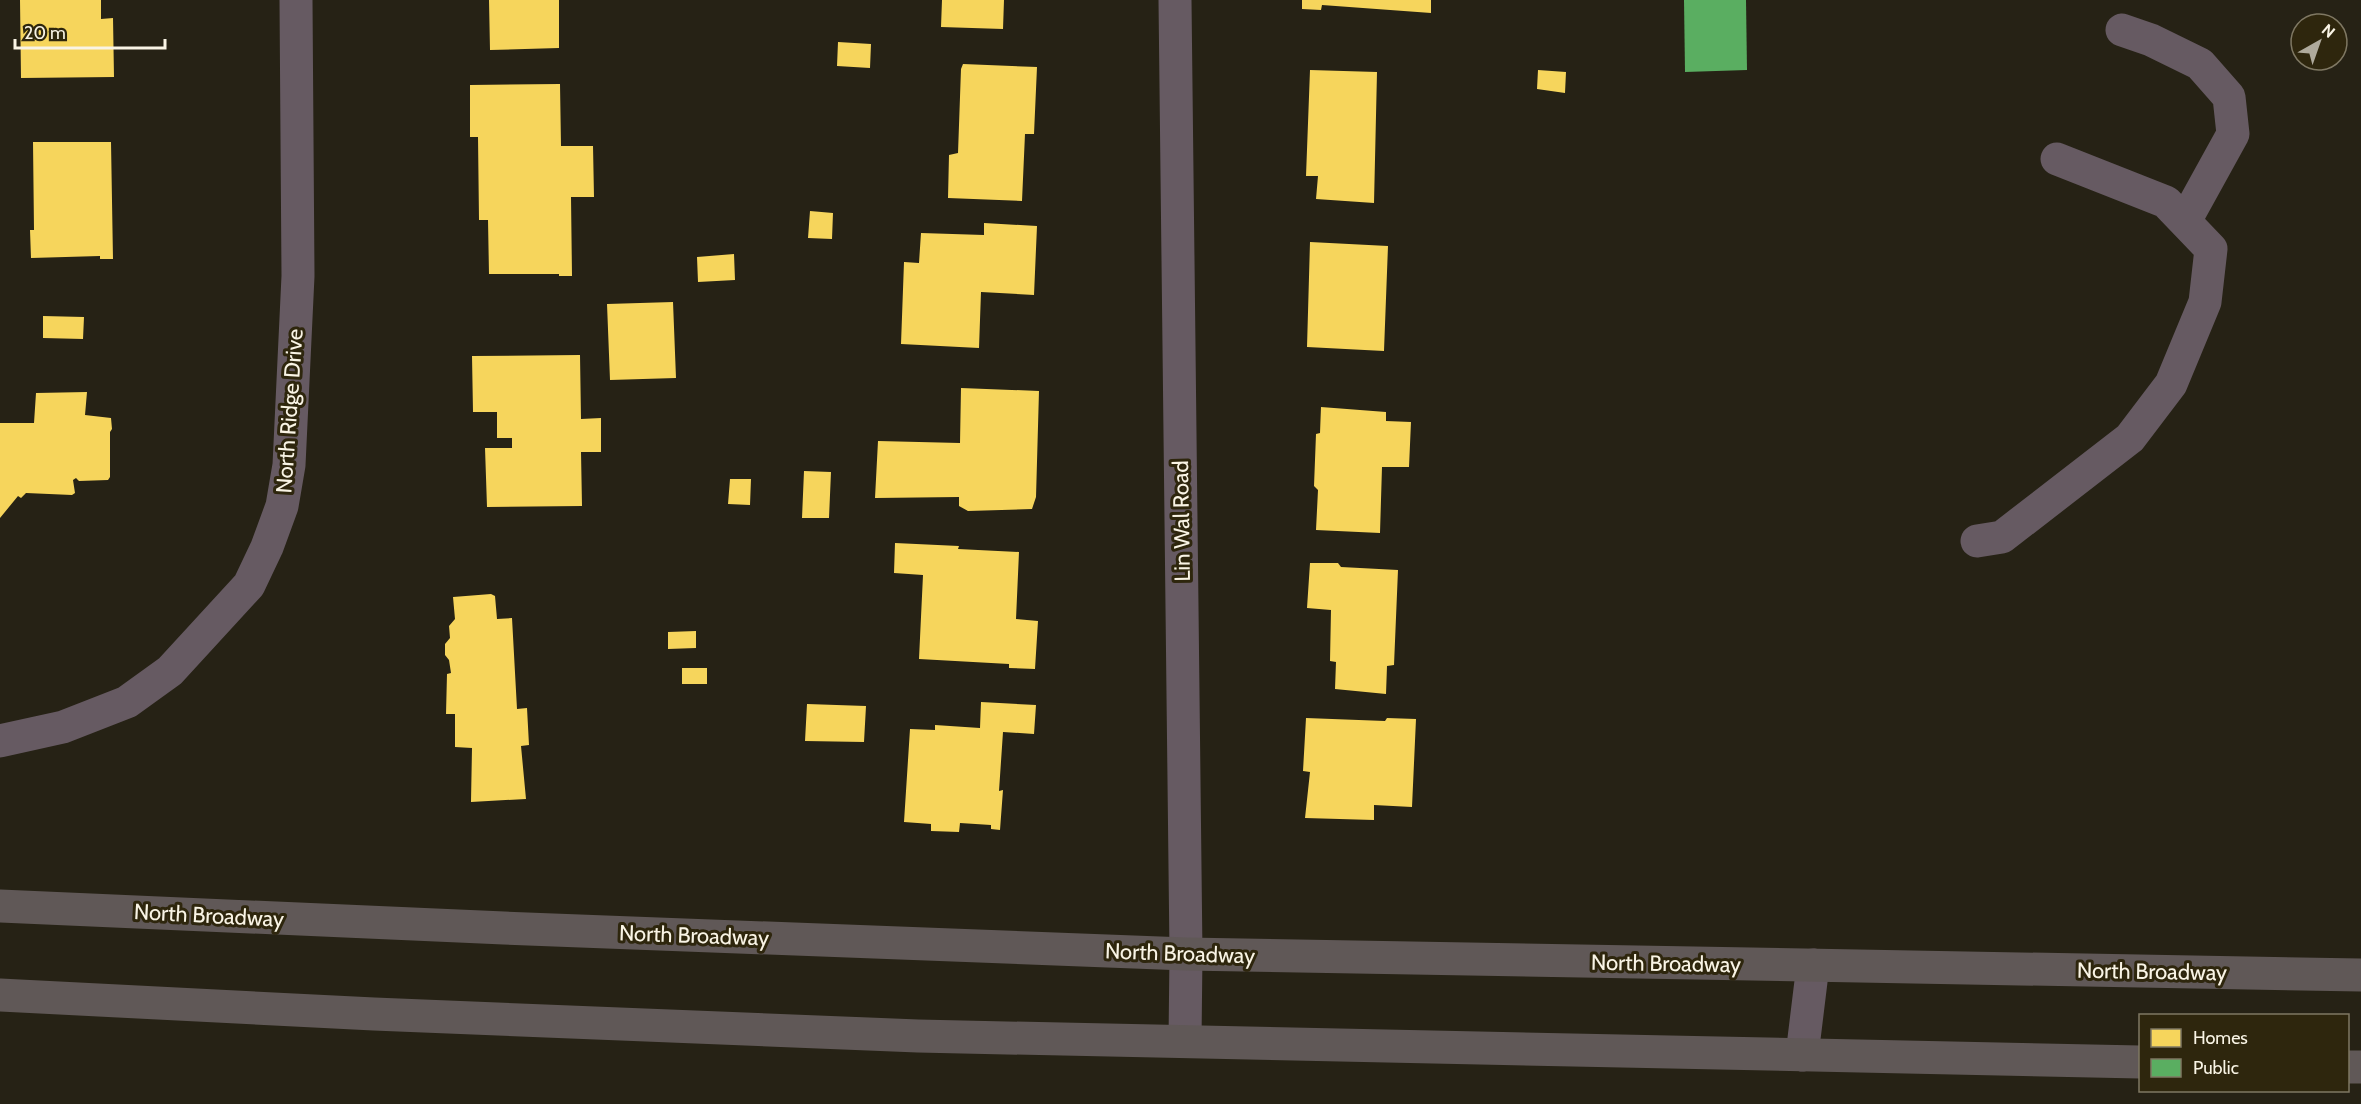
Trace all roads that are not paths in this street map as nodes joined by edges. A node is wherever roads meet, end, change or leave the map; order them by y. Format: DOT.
graph roads {
  1 [pos="296,0"];
  2 [pos="1175,0"];
  3 [pos="2122,30"];
  4 [pos="2056,159"];
  5 [pos="2185,221"];
  6 [pos="1977,541"];
  7 [pos="0,741"];
  8 [pos="0,906"];
  9 [pos="1186,954"];
  10 [pos="1813,965"];
  11 [pos="2361,975"];
  12 [pos="0,995"];
  13 [pos="1185,1041"];
  14 [pos="1802,1055"];
  15 [pos="2139,1062"];
  1 -- 7 [label="street, North Ridge Drive"];
  2 -- 9 [label="street, Lin Wal Road"];
  3 -- 5 [label="street"];
  4 -- 5 [label="street"];
  5 -- 6 [label="street"];
  8 -- 9 [label="highway, North Broadway"];
  9 -- 10 [label="highway, North Broadway"];
  9 -- 13 [label="street, Lin Wal Road"];
  10 -- 11 [label="highway, North Broadway"];
  10 -- 14 [label="street"];
  12 -- 13 [label="highway"];
  13 -- 14 [label="highway"];
  14 -- 15 [label="highway"];
}
